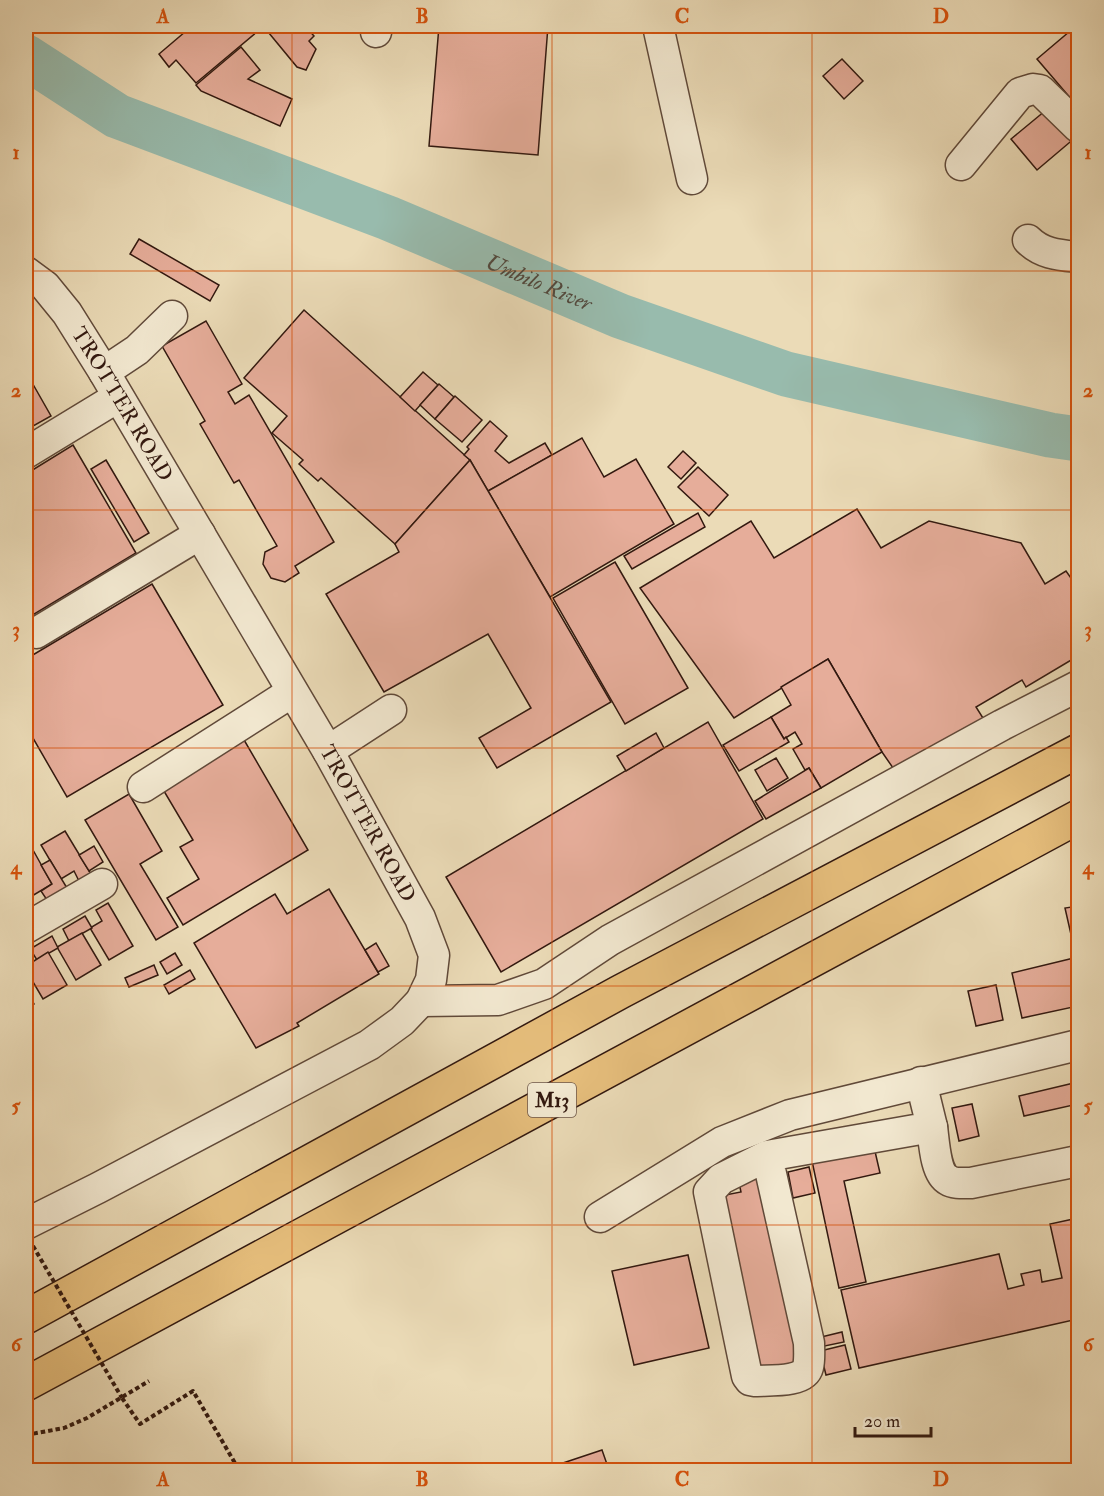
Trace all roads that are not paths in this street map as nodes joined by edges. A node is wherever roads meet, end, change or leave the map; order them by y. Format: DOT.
graph roads {
  1 [pos="658,26"];
  2 [pos="1078,127"];
  3 [pos="961,165"];
  4 [pos="692,179"];
  5 [pos="1028,240"];
  6 [pos="1078,257"];
  7 [pos="26,272"];
  8 [pos="172,316"];
  9 [pos="111,385"];
  10 [pos="26,453"];
  11 [pos="200,534"];
  12 [pos="36,633"];
  13 [pos="1078,686"];
  14 [pos="292,692"];
  15 [pos="391,710"];
  16 [pos="328,751"];
  17 [pos="1078,751"];
  18 [pos="143,787"];
  19 [pos="1078,817"];
  20 [pos="102,884"];
  21 [pos="26,928"];
  22 [pos="421,1001"];
  23 [pos="1078,1045"];
  24 [pos="921,1082"];
  25 [pos="932,1126"];
  26 [pos="767,1156"];
  27 [pos="1078,1161"];
  28 [pos="600,1216"];
  29 [pos="29,1235"];
  30 [pos="28,1314"];
  31 [pos="27,1384"];
  1 -- 4 [label="lane"];
  2 -- 3 [label="lane"];
  5 -- 6 [label="lane"];
  7 -- 9 [label="lane, TROTTER ROAD"];
  8 -- 9 [label="lane"];
  9 -- 10 [label="lane"];
  9 -- 11 [label="lane, TROTTER ROAD"];
  11 -- 12 [label="lane"];
  11 -- 14 [label="lane, TROTTER ROAD"];
  13 -- 22 [label="lane"];
  14 -- 16 [label="lane, TROTTER ROAD"];
  14 -- 18 [label="lane"];
  15 -- 16 [label="lane"];
  16 -- 22 [label="lane, TROTTER ROAD"];
  17 -- 30 [label="highway"];
  19 -- 31 [label="highway, M13"];
  20 -- 21 [label="lane"];
  22 -- 29 [label="lane, TROTTER ROAD"];
  23 -- 24 [label="lane"];
  24 -- 25 [label="lane"];
  24 -- 28 [label="lane"];
  25 -- 26 [label="lane"];
  25 -- 27 [label="lane"];
  26 -- 26 [label="lane"];
}
